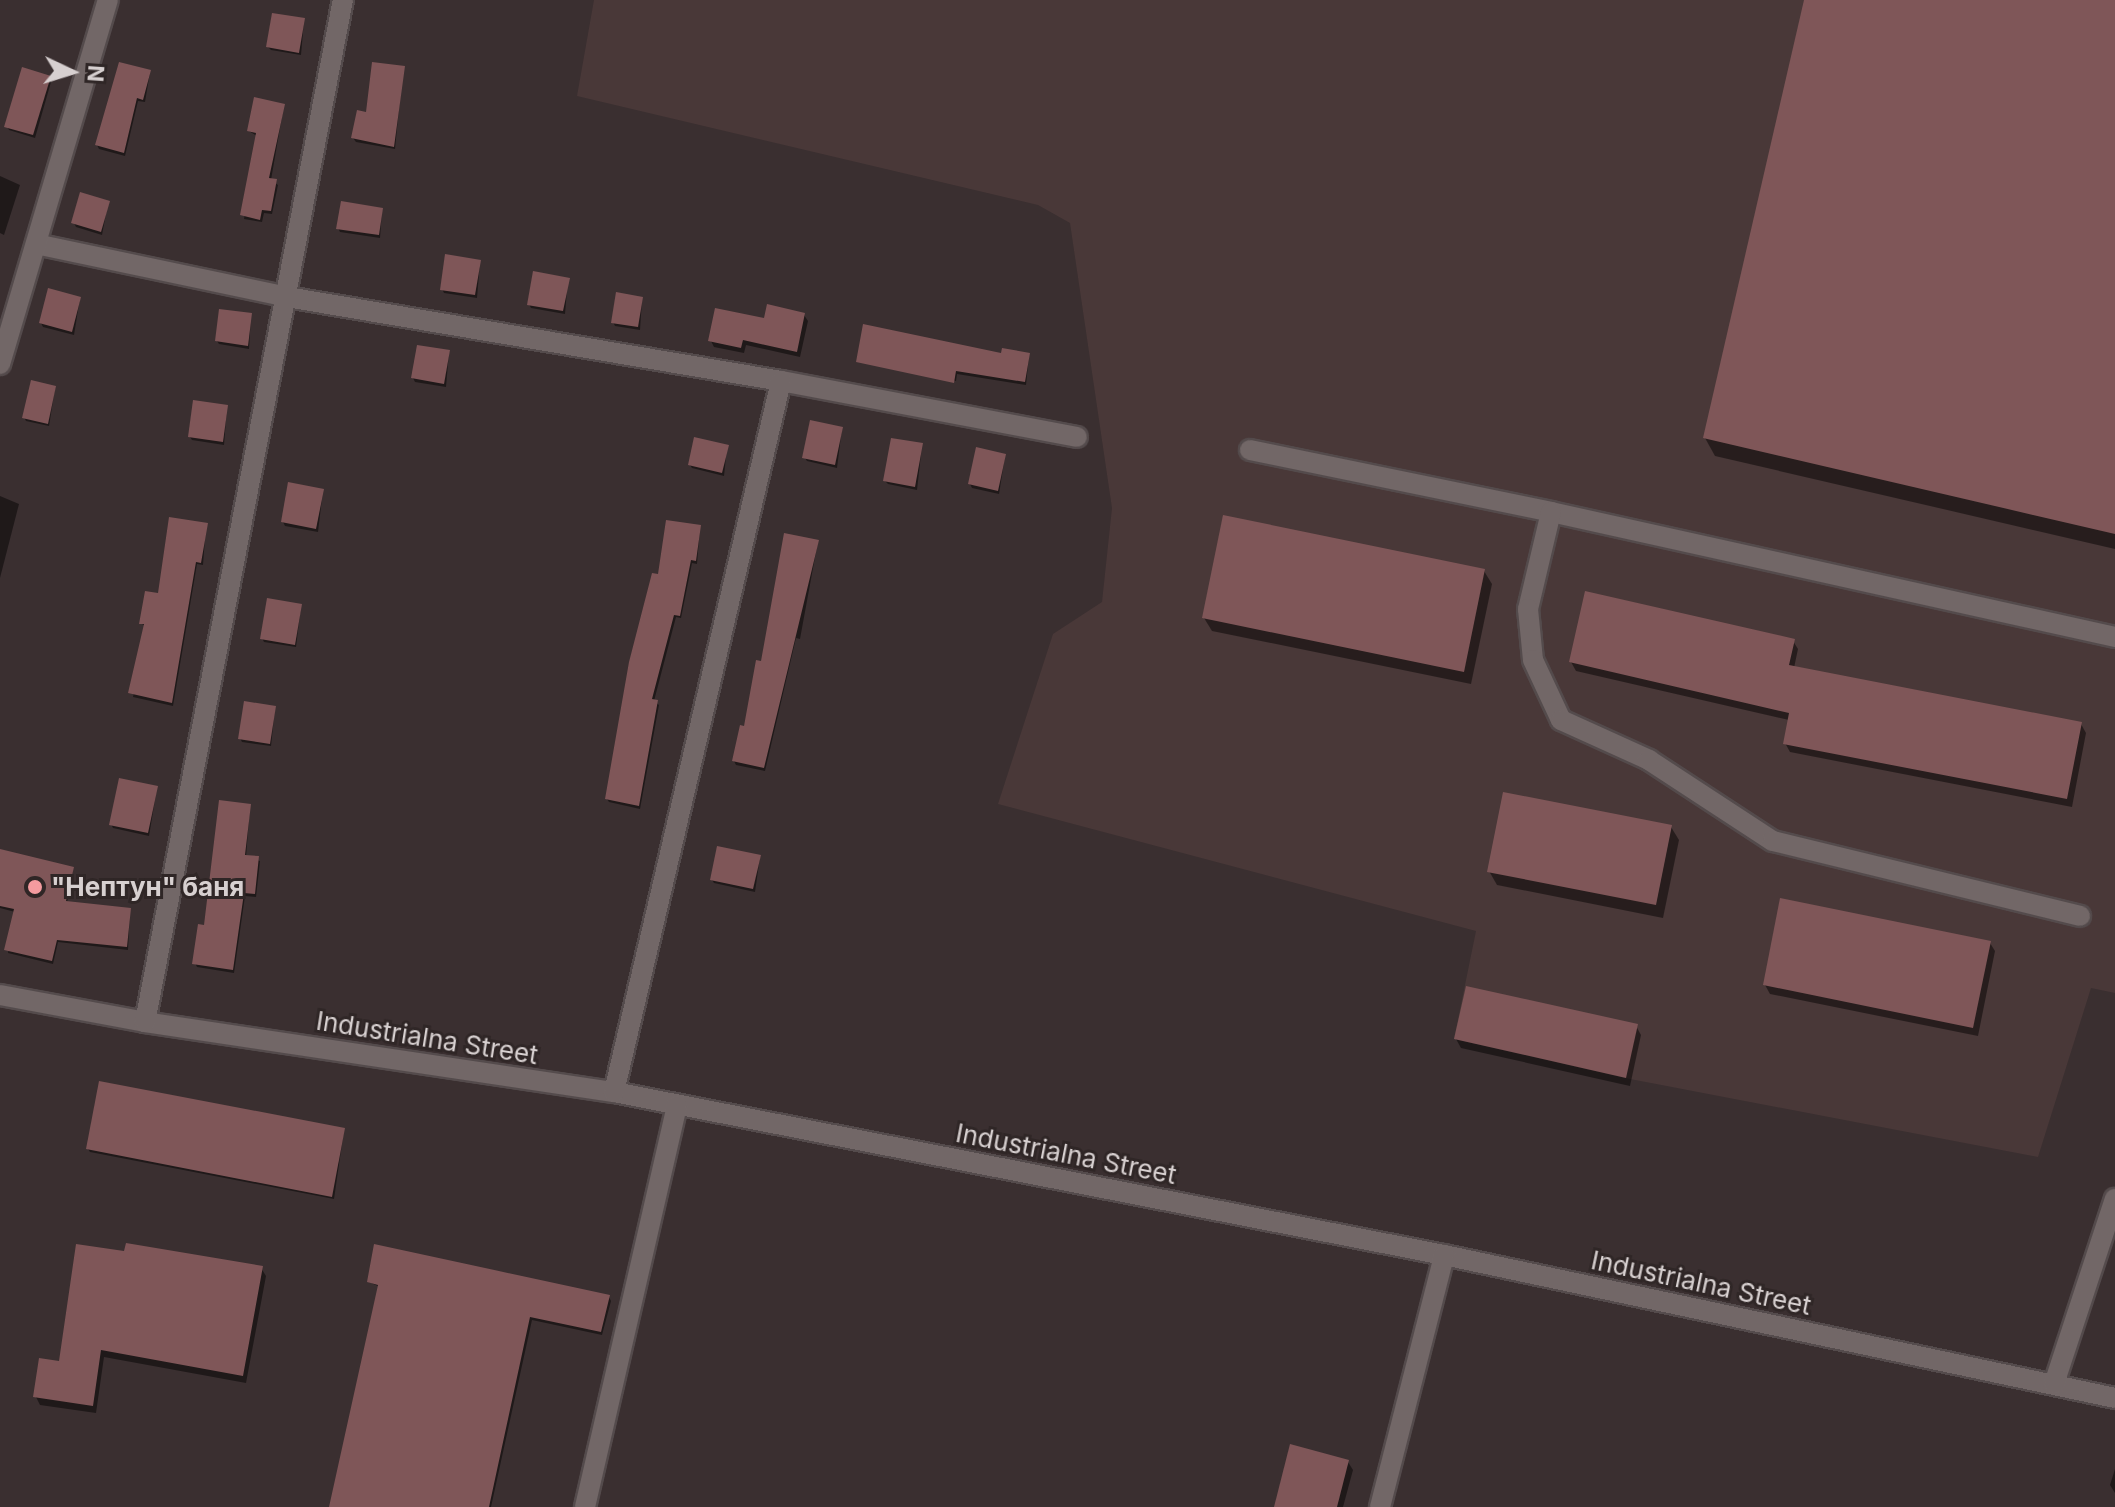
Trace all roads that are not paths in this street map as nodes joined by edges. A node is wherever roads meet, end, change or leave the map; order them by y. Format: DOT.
graph roads {
  1 [pos="108,0"];
  2 [pos="343,0"];
  3 [pos="36,244"];
  4 [pos="287,297"];
  5 [pos="0,364"];
  6 [pos="781,381"];
  7 [pos="1077,437"];
  8 [pos="1250,450"];
  9 [pos="1551,512"];
  10 [pos="2115,637"];
  11 [pos="2080,916"];
  12 [pos="0,995"];
  13 [pos="145,1022"];
  14 [pos="614,1092"];
  15 [pos="677,1105"];
  16 [pos="2115,1199"];
  17 [pos="1444,1255"];
  18 [pos="2054,1384"];
  19 [pos="2115,1398"];
  20 [pos="585,1507"];
  21 [pos="1380,1507"];
  1 -- 3 [label="street"];
  2 -- 4 [label="street"];
  3 -- 4 [label="street"];
  3 -- 5 [label="street"];
  4 -- 6 [label="street"];
  4 -- 13 [label="street"];
  6 -- 7 [label="street"];
  6 -- 14 [label="street"];
  8 -- 9 [label="street"];
  9 -- 10 [label="street"];
  9 -- 11 [label="street"];
  12 -- 13 [label="street, Industrialna Street"];
  13 -- 14 [label="street, Industrialna Street"];
  14 -- 15 [label="street, Industrialna Street"];
  15 -- 17 [label="street, Industrialna Street"];
  15 -- 20 [label="street"];
  16 -- 18 [label="street"];
  17 -- 18 [label="street, Industrialna Street"];
  17 -- 21 [label="street"];
  18 -- 19 [label="street, Industrialna Street"];
}
